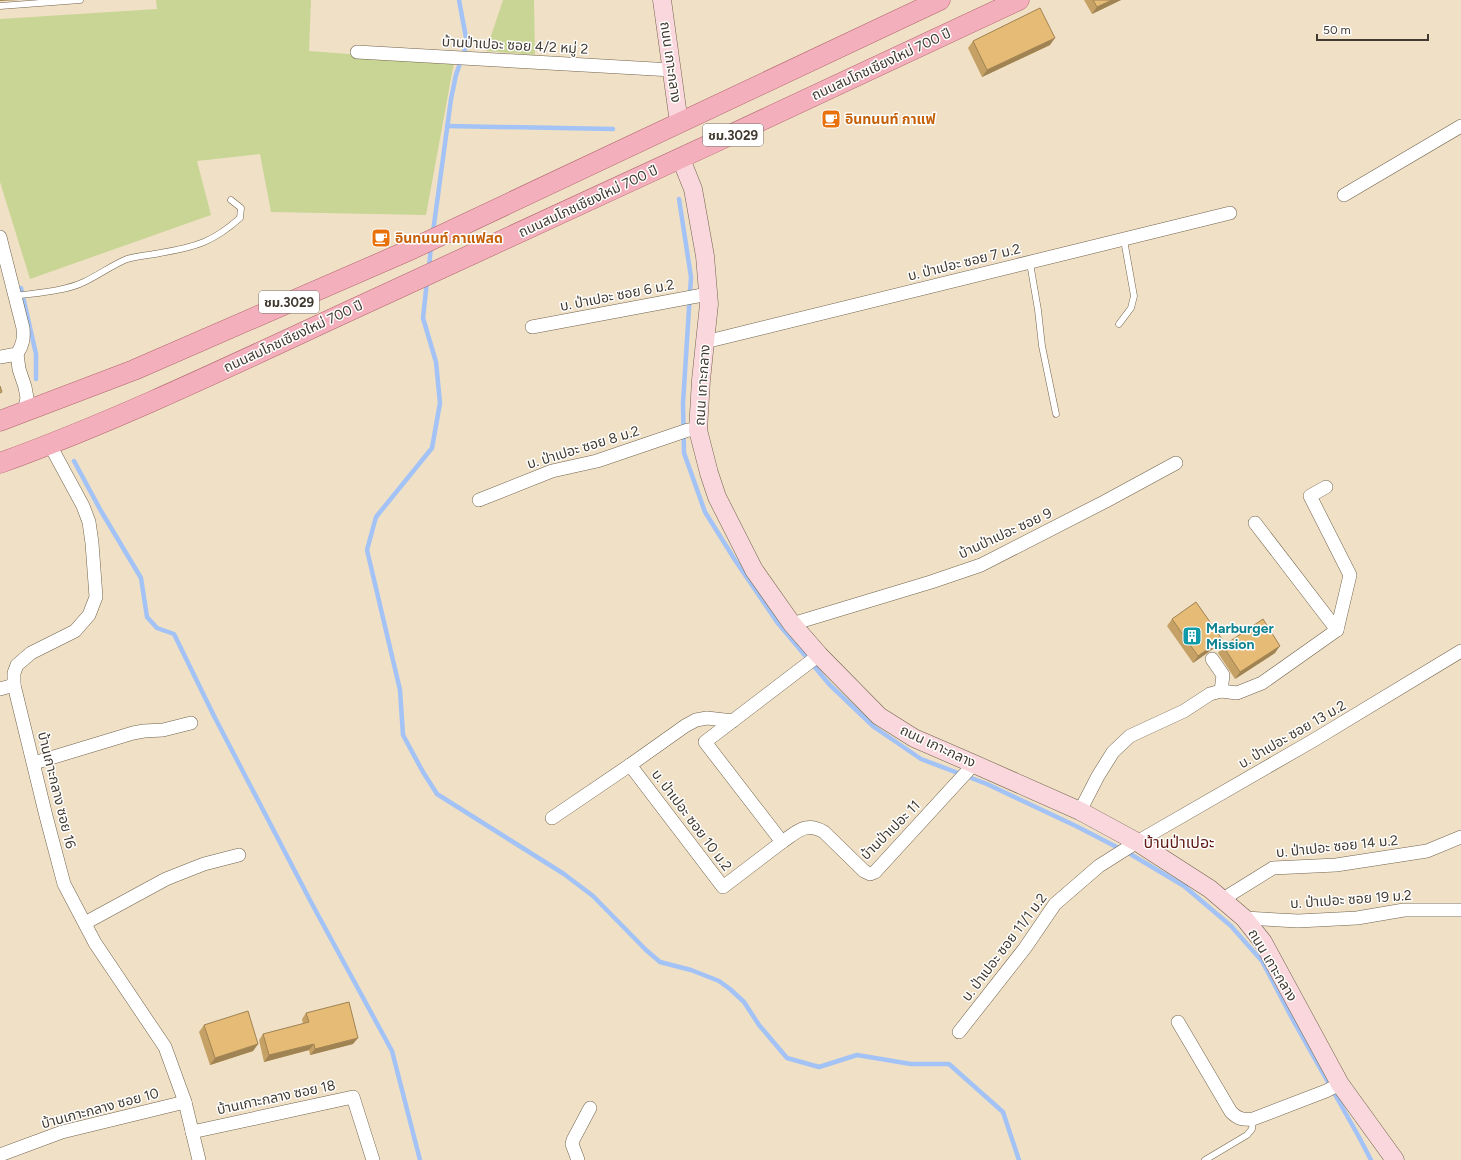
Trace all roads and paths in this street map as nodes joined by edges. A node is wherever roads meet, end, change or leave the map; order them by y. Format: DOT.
graph roads {
  1 [pos="80,0"];
  2 [pos="662,0"];
  3 [pos="940,0"];
  4 [pos="1019,0"];
  5 [pos="0,6"];
  6 [pos="357,52"];
  7 [pos="672,70"];
  8 [pos="679,124"];
  9 [pos="1461,126"];
  10 [pos="681,159"];
  11 [pos="1344,194"];
  12 [pos="231,200"];
  13 [pos="1230,213"];
  14 [pos="0,237"];
  15 [pos="1124,240"];
  16 [pos="1030,263"];
  17 [pos="708,294"];
  18 [pos="15,296"];
  19 [pos="1119,324"];
  20 [pos="532,327"];
  21 [pos="705,342"];
  22 [pos="17,354"];
  23 [pos="0,357"];
  24 [pos="24,412"];
  25 [pos="1056,414"];
  26 [pos="0,421"];
  27 [pos="689,431"];
  28 [pos="50,445"];
  29 [pos="0,463"];
  30 [pos="1176,463"];
  31 [pos="1326,487"];
  32 [pos="479,500"];
  33 [pos="1255,523"];
  34 [pos="792,624"];
  35 [pos="1337,630"];
  36 [pos="1461,651"];
  37 [pos="1212,659"];
  38 [pos="813,660"];
  39 [pos="14,685"];
  40 [pos="0,689"];
  41 [pos="1221,691"];
  42 [pos="733,721"];
  43 [pos="191,723"];
  44 [pos="34,763"];
  45 [pos="630,765"];
  46 [pos="967,772"];
  47 [pos="1080,811"];
  48 [pos="552,818"];
  49 [pos="1461,837"];
  50 [pos="782,842"];
  51 [pos="1127,848"];
  52 [pos="239,855"];
  53 [pos="1223,899"];
  54 [pos="1461,910"];
  55 [pos="1244,918"];
  56 [pos="85,922"];
  57 [pos="1178,1022"];
  58 [pos="959,1032"];
  59 [pos="1334,1087"];
  60 [pos="185,1102"];
  61 [pos="590,1108"];
  62 [pos="1253,1119"];
  63 [pos="192,1132"];
  64 [pos="0,1155"];
  65 [pos="199,1160"];
  66 [pos="373,1160"];
  67 [pos="578,1160"];
  68 [pos="1206,1160"];
  69 [pos="1395,1160"];
  1 -- 5 [label="lane"];
  2 -- 7 [label="street, ถนน เกาะกลาง"];
  3 -- 8 [label="main road, ชม.3029"];
  4 -- 10 [label="main road, ถนนสมโภชเชียงใหม่ 700 ปี / ชม.3029"];
  6 -- 7 [label="street, บ้านป่าเปอะ ซอย 4/2 หมู่ 2"];
  7 -- 8 [label="street, ถนน เกาะกลาง"];
  8 -- 24 [label="main road, ชม.3029"];
  9 -- 11 [label="street"];
  10 -- 17 [label="street, ถนน เกาะกลาง"];
  10 -- 28 [label="main road, ถนนสมโภชเชียงใหม่ 700 ปี / ชม.3029"];
  12 -- 18 [label="lane"];
  13 -- 15 [label="street, บ. ป่าเปอะ ซอย 7 ม.2"];
  14 -- 18 [label="street"];
  15 -- 16 [label="street, บ. ป่าเปอะ ซอย 7 ม.2"];
  15 -- 19 [label="lane"];
  16 -- 21 [label="street, บ. ป่าเปอะ ซอย 7 ม.2"];
  16 -- 25 [label="lane"];
  17 -- 20 [label="street, บ. ป่าเปอะ ซอย 6 ม.2"];
  17 -- 21 [label="street, ถนน เกาะกลาง"];
  18 -- 22 [label="street"];
  21 -- 27 [label="street, ถนน เกาะกลาง"];
  22 -- 23 [label="street"];
  22 -- 24 [label="street"];
  24 -- 26 [label="main road, ชม.3029"];
  27 -- 32 [label="street, บ. ป่าเปอะ ซอย 8 ม.2"];
  27 -- 34 [label="street, ถนน เกาะกลาง"];
  28 -- 29 [label="main road, ถนนสมโภชเชียงใหม่ 700 ปี / ชม.3029"];
  28 -- 39 [label="street, บ้านเกาะกลาง ซอย 16"];
  30 -- 34 [label="street, บ้านป่าเปอะ ซอย 9"];
  31 -- 35 [label="street"];
  33 -- 35 [label="street"];
  34 -- 38 [label="street, ถนน เกาะกลาง"];
  35 -- 41 [label="street"];
  36 -- 51 [label="street, บ. ป่าเปอะ ซอย 13 ม.2"];
  37 -- 41 [label="street"];
  38 -- 42 [label="street"];
  38 -- 46 [label="street, ถนน เกาะกลาง"];
  39 -- 40 [label="street"];
  39 -- 44 [label="street, บ้านเกาะกลาง ซอย 16"];
  41 -- 47 [label="street"];
  42 -- 45 [label="street"];
  42 -- 50 [label="street"];
  43 -- 44 [label="street"];
  44 -- 56 [label="street, บ้านเกาะกลาง ซอย 16"];
  45 -- 48 [label="street"];
  45 -- 50 [label="street, บ. ป่าเปอะ ซอย 10 ม.2"];
  46 -- 47 [label="street, ถนน เกาะกลาง"];
  46 -- 50 [label="street, บ้านป่าเปอะ 11"];
  47 -- 51 [label="street, ถนน เกาะกลาง"];
  49 -- 53 [label="street, บ. ป่าเปอะ ซอย 14 ม.2"];
  51 -- 53 [label="street, ถนน เกาะกลาง"];
  51 -- 58 [label="street, บ. ป่าเปอะ ซอย 11/1 ม.2"];
  52 -- 56 [label="street"];
  53 -- 55 [label="street, ถนน เกาะกลาง"];
  54 -- 55 [label="street, บ. ป่าเปอะ ซอย 19 ม.2"];
  55 -- 59 [label="street, ถนน เกาะกลาง"];
  56 -- 60 [label="street, บ้านเกาะกลาง ซอย 16"];
  57 -- 62 [label="street"];
  59 -- 62 [label="street"];
  59 -- 69 [label="street, ถนน เกาะกลาง"];
  60 -- 63 [label="street, บ้านเกาะกลาง ซอย 16"];
  60 -- 64 [label="street, บ้านเกาะกลาง ซอย 10"];
  61 -- 67 [label="street"];
  62 -- 68 [label="lane"];
  63 -- 65 [label="street, บ้านเกาะกลาง ซอย 16"];
  63 -- 66 [label="street, บ้านเกาะกลาง ซอย 18"];
}
